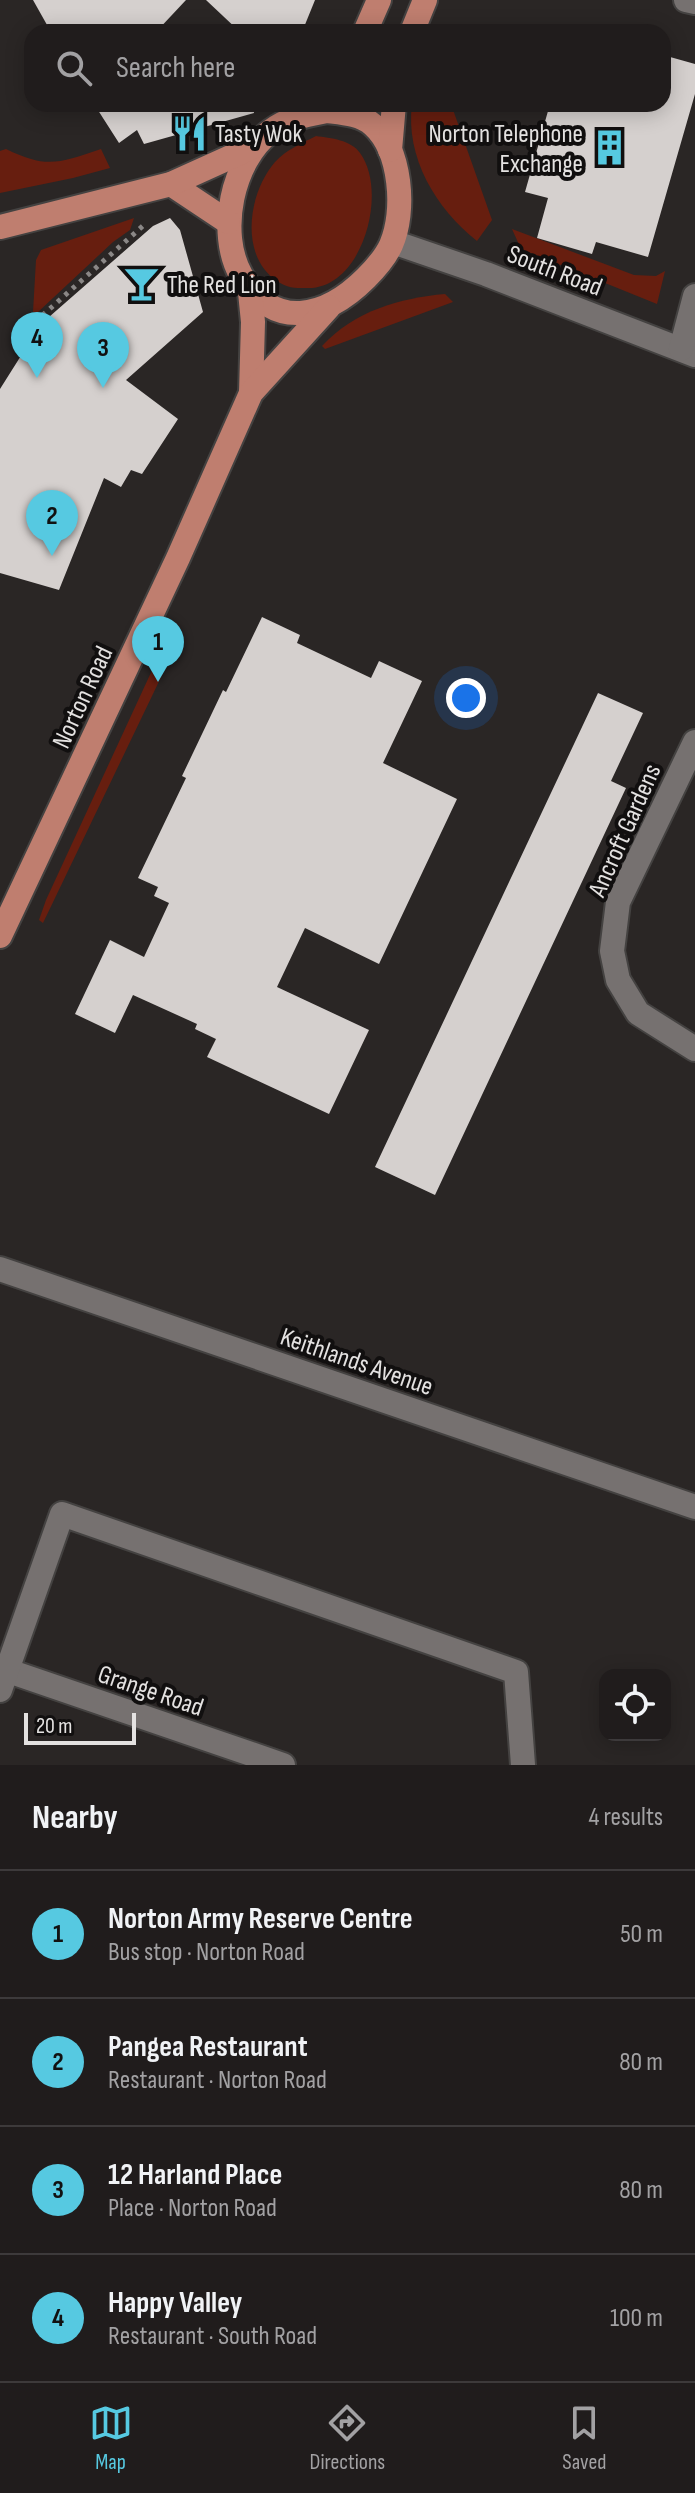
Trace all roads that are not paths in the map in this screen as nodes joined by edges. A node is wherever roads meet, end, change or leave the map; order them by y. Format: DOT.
graph roads {
  1 [pos="379,0"];
  2 [pos="425,0"];
  3 [pos="686,0"];
  4 [pos="695,2"];
  5 [pos="368,24"];
  6 [pos="415,24"];
  7 [pos="300,112"];
  8 [pos="334,112"];
  9 [pos="393,112"];
  10 [pos="255,146"];
  11 [pos="390,150"];
  12 [pos="171,184"];
  13 [pos="228,222"];
  14 [pos="0,227"];
  15 [pos="393,242"];
  16 [pos="250,292"];
  17 [pos="695,296"];
  18 [pos="329,307"];
  19 [pos="688,352"];
  20 [pos="251,393"];
  21 [pos="695,742"];
  22 [pos="0,936"];
  23 [pos="695,1049"];
  24 [pos="0,1269"];
  25 [pos="695,1507"];
  26 [pos="2,1676"];
  27 [pos="283,1765"];
  28 [pos="523,1765"];
  1 -- 5 [label="main road"];
  2 -- 6 [label="main road"];
  3 -- 4 [label="street"];
  7 -- 10 [label="main road"];
  8 -- 11 [label="main road"];
  9 -- 11 [label="main road"];
  10 -- 12 [label="main road"];
  10 -- 13 [label="main road"];
  11 -- 15 [label="main road"];
  12 -- 13 [label="main road"];
  12 -- 14 [label="main road"];
  13 -- 16 [label="main road"];
  15 -- 18 [label="main road"];
  15 -- 19 [label="street, South Road"];
  16 -- 18 [label="main road"];
  16 -- 20 [label="main road, Norton Road"];
  17 -- 19 [label="street"];
  18 -- 20 [label="main road, Norton Road"];
  20 -- 22 [label="main road, Norton Road"];
  21 -- 23 [label="street, Ancroft Gardens"];
  24 -- 25 [label="street, Keithlands Avenue"];
  26 -- 27 [label="street, Grange Road"];
  26 -- 28 [label="street"];
}
